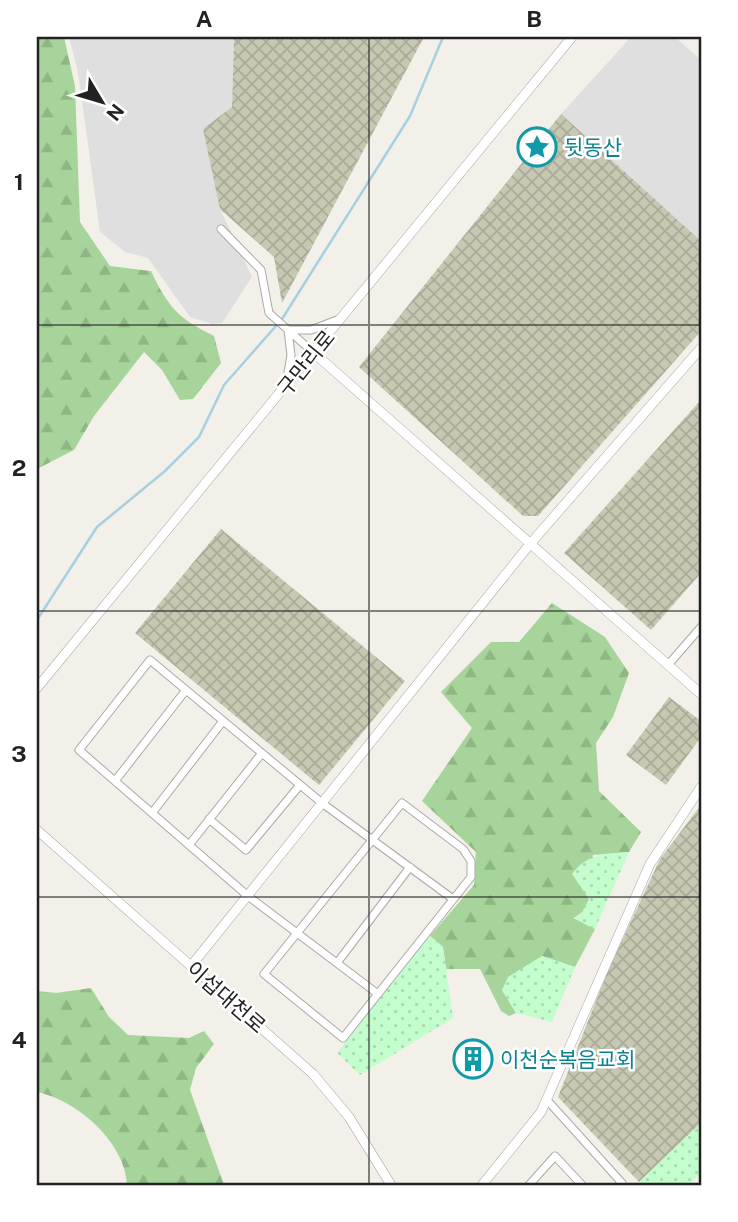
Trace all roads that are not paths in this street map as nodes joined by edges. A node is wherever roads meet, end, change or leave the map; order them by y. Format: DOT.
graph roads {
  1 [pos="572,37"];
  2 [pos="221,229"];
  3 [pos="344,316"];
  4 [pos="288,330"];
  5 [pos="701,348"];
  6 [pos="314,353"];
  7 [pos="285,389"];
  8 [pos="530,544"];
  9 [pos="701,627"];
  10 [pos="668,665"];
  11 [pos="37,688"];
  12 [pos="186,690"];
  13 [pos="701,694"];
  14 [pos="223,721"];
  15 [pos="262,753"];
  16 [pos="115,781"];
  17 [pos="300,785"];
  18 [pos="701,786"];
  19 [pos="322,803"];
  20 [pos="152,813"];
  21 [pos="209,819"];
  22 [pos="37,830"];
  23 [pos="372,839"];
  24 [pos="189,845"];
  25 [pos="410,867"];
  26 [pos="248,895"];
  27 [pos="453,899"];
  28 [pos="296,932"];
  29 [pos="337,963"];
  30 [pos="191,966"];
  31 [pos="378,994"];
  32 [pos="547,1100"];
  33 [pos="391,1185"];
  34 [pos="482,1185"];
  35 [pos="529,1185"];
  36 [pos="582,1185"];
  37 [pos="619,1185"];
  1 -- 3 [label="street, 구만리로"];
  2 -- 4 [label="street"];
  3 -- 4 [label="street"];
  3 -- 6 [label="street, 구만리로"];
  4 -- 6 [label="street"];
  4 -- 7 [label="street"];
  5 -- 8 [label="street"];
  6 -- 7 [label="street, 구만리로"];
  6 -- 8 [label="street"];
  7 -- 11 [label="street, 구만리로"];
  8 -- 10 [label="street"];
  8 -- 19 [label="street"];
  9 -- 10 [label="street"];
  10 -- 13 [label="street"];
  12 -- 14 [label="street"];
  12 -- 16 [label="street"];
  12 -- 16 [label="street"];
  14 -- 15 [label="street"];
  14 -- 20 [label="street"];
  15 -- 17 [label="street"];
  15 -- 21 [label="street"];
  16 -- 20 [label="street"];
  17 -- 19 [label="street"];
  17 -- 21 [label="street"];
  18 -- 32 [label="street"];
  19 -- 23 [label="street"];
  19 -- 26 [label="street"];
  20 -- 24 [label="street"];
  21 -- 24 [label="street"];
  22 -- 30 [label="street, 이섭대천로"];
  23 -- 25 [label="street"];
  23 -- 27 [label="street"];
  23 -- 28 [label="street"];
  24 -- 26 [label="street"];
  25 -- 27 [label="street"];
  25 -- 29 [label="street"];
  26 -- 28 [label="street"];
  26 -- 30 [label="street"];
  27 -- 31 [label="street"];
  28 -- 29 [label="street"];
  28 -- 31 [label="street"];
  29 -- 31 [label="street"];
  30 -- 33 [label="street, 이섭대천로"];
  32 -- 34 [label="street"];
  32 -- 37 [label="street"];
  35 -- 36 [label="street"];
}
